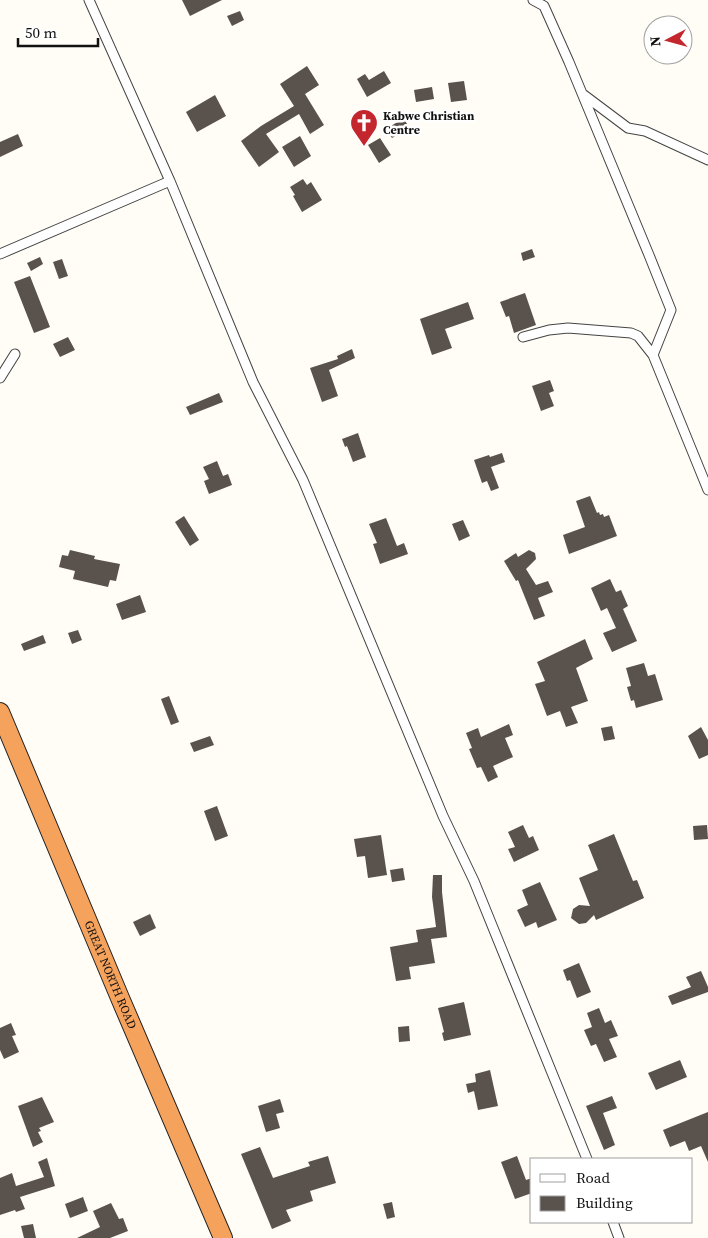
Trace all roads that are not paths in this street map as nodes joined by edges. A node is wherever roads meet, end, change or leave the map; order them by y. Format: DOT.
graph roads {
  1 [pos="89,0"];
  2 [pos="533,0"];
  3 [pos="553,0"];
  4 [pos="544,6"];
  5 [pos="584,95"];
  6 [pos="708,160"];
  7 [pos="170,181"];
  8 [pos="0,254"];
  9 [pos="523,337"];
  10 [pos="15,354"];
  11 [pos="653,355"];
  12 [pos="0,378"];
  13 [pos="708,490"];
  14 [pos="0,712"];
  15 [pos="587,1158"];
  16 [pos="613,1223"];
  17 [pos="223,1238"];
  18 [pos="619,1238"];
  1 -- 7 [label="street"];
  2 -- 4 [label="street"];
  3 -- 4 [label="street"];
  4 -- 5 [label="street"];
  5 -- 6 [label="street"];
  5 -- 11 [label="street"];
  7 -- 8 [label="street"];
  7 -- 15 [label="street"];
  9 -- 11 [label="street"];
  10 -- 12 [label="street"];
  11 -- 13 [label="street"];
  14 -- 17 [label="highway, GREAT NORTH ROAD"];
  16 -- 18 [label="street"];
}
